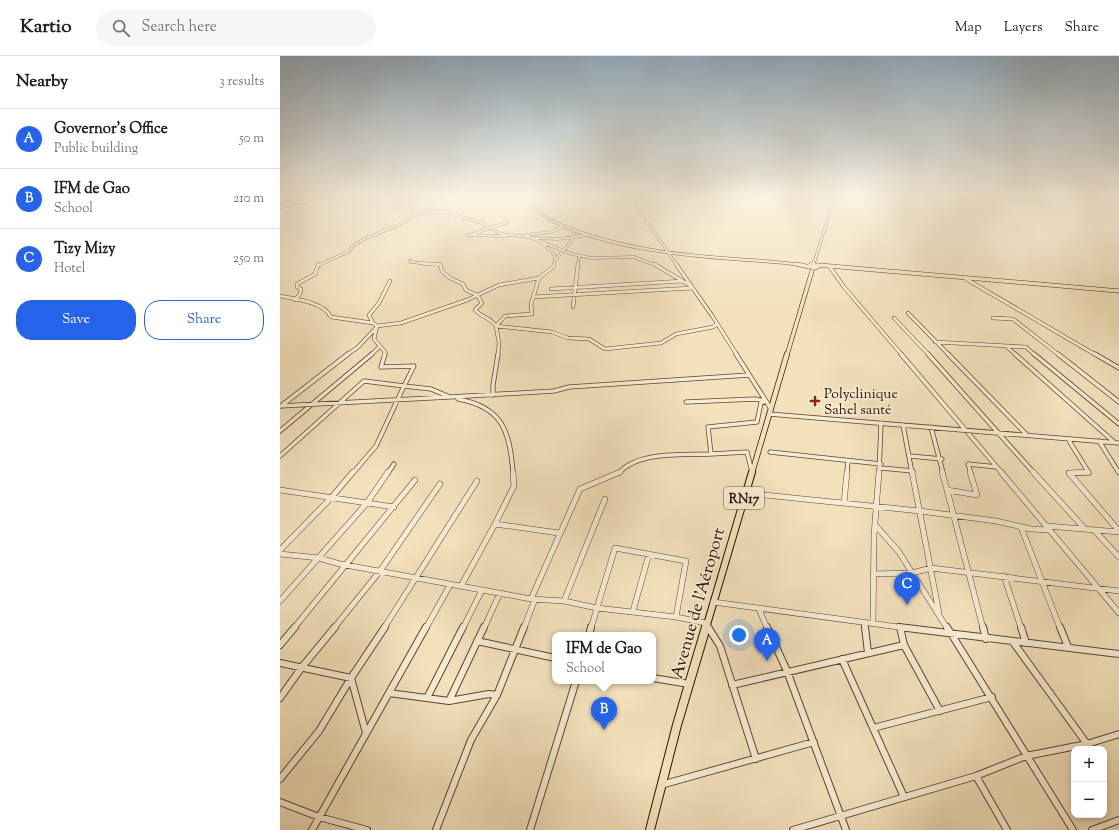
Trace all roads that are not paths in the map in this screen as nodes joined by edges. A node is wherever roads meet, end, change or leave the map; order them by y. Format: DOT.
graph roads {
  1 [pos="384,231"];
  2 [pos="480,231"];
  3 [pos="496,231"];
  4 [pos="554,231"];
  5 [pos="556,231"];
  6 [pos="573,231"];
  7 [pos="577,231"];
  8 [pos="654,231"];
  9 [pos="824,231"];
  10 [pos="589,235"];
  11 [pos="522,236"];
  12 [pos="572,237"];
  13 [pos="540,240"];
  14 [pos="564,250"];
  15 [pos="669,253"];
  16 [pos="579,256"];
  17 [pos="410,260"];
  18 [pos="554,260"];
  19 [pos="814,266"];
  20 [pos="828,267"];
  21 [pos="539,278"];
  22 [pos="966,279"];
  23 [pos="390,281"];
  24 [pos="684,281"];
  25 [pos="575,287"];
  26 [pos="692,287"];
  27 [pos="551,288"];
  28 [pos="1119,291"];
  29 [pos="477,295"];
  30 [pos="574,295"];
  31 [pos="280,296"];
  32 [pos="533,297"];
  33 [pos="295,300"];
  34 [pos="573,307"];
  35 [pos="908,312"];
  36 [pos="894,318"];
  37 [pos="993,318"];
  38 [pos="373,323"];
  39 [pos="717,324"];
  40 [pos="496,326"];
  41 [pos="377,327"];
  42 [pos="935,342"];
  43 [pos="1007,346"];
  44 [pos="379,347"];
  45 [pos="1119,368"];
  46 [pos="749,375"];
  47 [pos="404,386"];
  48 [pos="493,395"];
  49 [pos="450,397"];
  50 [pos="398,400"];
  51 [pos="766,401"];
  52 [pos="686,402"];
  53 [pos="1119,402"];
  54 [pos="340,404"];
  55 [pos="311,405"];
  56 [pos="280,407"];
  57 [pos="770,411"];
  58 [pos="881,423"];
  59 [pos="1119,424"];
  60 [pos="903,425"];
  61 [pos="932,427"];
  62 [pos="280,431"];
  63 [pos="967,431"];
  64 [pos="996,432"];
  65 [pos="1027,435"];
  66 [pos="1068,439"];
  67 [pos="1099,441"];
  68 [pos="1117,443"];
  69 [pos="770,452"];
  70 [pos="712,454"];
  71 [pos="280,456"];
  72 [pos="910,456"];
  73 [pos="942,459"];
  74 [pos="848,461"];
  75 [pos="394,464"];
  76 [pos="881,466"];
  77 [pos="997,467"];
  78 [pos="913,471"];
  79 [pos="752,472"];
  80 [pos="1119,473"];
  81 [pos="414,480"];
  82 [pos="477,481"];
  83 [pos="440,484"];
  84 [pos="280,490"];
  85 [pos="946,490"];
  86 [pos="745,493"];
  87 [pos="331,498"];
  88 [pos="605,499"];
  89 [pos="368,503"];
  90 [pos="844,503"];
  91 [pos="876,506"];
  92 [pos="394,507"];
  93 [pos="920,511"];
  94 [pos="953,516"];
  95 [pos="495,524"];
  96 [pos="876,526"];
  97 [pos="1021,527"];
  98 [pos="1048,528"];
  99 [pos="1085,528"];
  100 [pos="1094,529"];
  101 [pos="1119,531"];
  102 [pos="559,533"];
  103 [pos="280,550"];
  104 [pos="280,554"];
  105 [pos="650,554"];
  106 [pos="1119,557"];
  107 [pos="319,558"];
  108 [pos="346,564"];
  109 [pos="931,568"];
  110 [pos="380,571"];
  111 [pos="968,572"];
  112 [pos="912,573"];
  113 [pos="873,574"];
  114 [pos="1004,576"];
  115 [pos="417,578"];
  116 [pos="1043,581"];
  117 [pos="450,585"];
  118 [pos="461,586"];
  119 [pos="1098,589"];
  120 [pos="482,590"];
  121 [pos="1119,591"];
  122 [pos="500,593"];
  123 [pos="533,599"];
  124 [pos="280,601"];
  125 [pos="564,601"];
  126 [pos="713,602"];
  127 [pos="596,608"];
  128 [pos="759,609"];
  129 [pos="633,611"];
  130 [pos="1119,613"];
  131 [pos="939,615"];
  132 [pos="676,617"];
  133 [pos="864,622"];
  134 [pos="706,623"];
  135 [pos="874,623"];
  136 [pos="900,627"];
  137 [pos="590,632"];
  138 [pos="952,634"];
  139 [pos="986,638"];
  140 [pos="477,641"];
  141 [pos="1013,642"];
  142 [pos="1026,643"];
  143 [pos="280,645"];
  144 [pos="904,645"];
  145 [pos="1068,647"];
  146 [pos="516,649"];
  147 [pos="868,653"];
  148 [pos="1119,654"];
  149 [pos="552,657"];
  150 [pos="842,659"];
  151 [pos="280,663"];
  152 [pos="302,667"];
  153 [pos="787,671"];
  154 [pos="351,678"];
  155 [pos="656,678"];
  156 [pos="575,684"];
  157 [pos="690,684"];
  158 [pos="732,685"];
  159 [pos="389,693"];
  160 [pos="497,695"];
  161 [pos="992,697"];
  162 [pos="280,698"];
  163 [pos="427,698"];
  164 [pos="449,701"];
  165 [pos="940,711"];
  166 [pos="873,728"];
  167 [pos="366,733"];
  168 [pos="1119,734"];
  169 [pos="814,742"];
  170 [pos="1087,744"];
  171 [pos="1026,756"];
  172 [pos="756,759"];
  173 [pos="976,776"];
  174 [pos="280,779"];
  175 [pos="661,785"];
  176 [pos="904,797"];
  177 [pos="280,802"];
  178 [pos="842,815"];
  179 [pos="319,817"];
  180 [pos="1119,820"];
  181 [pos="312,830"];
  182 [pos="363,830"];
  183 [pos="436,830"];
  184 [pos="530,830"];
  185 [pos="650,830"];
  186 [pos="793,830"];
  187 [pos="846,830"];
  188 [pos="1008,830"];
  189 [pos="1073,830"];
  190 [pos="1092,830"];
  1 -- 33 [label="street"];
  2 -- 11 [label="street"];
  3 -- 11 [label="street"];
  4 -- 11 [label="street"];
  5 -- 13 [label="street"];
  6 -- 12 [label="street"];
  7 -- 10 [label="main road"];
  8 -- 15 [label="street"];
  9 -- 19 [label="street"];
  10 -- 12 [label="street"];
  10 -- 15 [label="main road"];
  11 -- 13 [label="street"];
  12 -- 13 [label="street"];
  12 -- 14 [label="street"];
  13 -- 14 [label="street"];
  13 -- 18 [label="street"];
  14 -- 18 [label="street"];
  14 -- 24 [label="street"];
  15 -- 19 [label="main road"];
  15 -- 26 [label="street"];
  16 -- 25 [label="street"];
  17 -- 29 [label="street"];
  18 -- 21 [label="street"];
  19 -- 20 [label="main road"];
  19 -- 57 [label="main road, Avenue de l'Aéroport / RN17"];
  20 -- 22 [label="main road"];
  20 -- 63 [label="street"];
  21 -- 29 [label="street"];
  21 -- 32 [label="street"];
  22 -- 28 [label="main road"];
  22 -- 45 [label="street"];
  23 -- 38 [label="street"];
  24 -- 25 [label="street"];
  24 -- 26 [label="street"];
  25 -- 27 [label="street"];
  25 -- 30 [label="street"];
  26 -- 30 [label="street"];
  26 -- 39 [label="street"];
  29 -- 40 [label="street"];
  29 -- 41 [label="street"];
  30 -- 32 [label="street"];
  30 -- 34 [label="street"];
  31 -- 33 [label="street"];
  32 -- 40 [label="street"];
  33 -- 38 [label="street"];
  35 -- 42 [label="street"];
  36 -- 64 [label="street"];
  37 -- 53 [label="street"];
  38 -- 41 [label="street"];
  39 -- 40 [label="street"];
  39 -- 46 [label="street"];
  40 -- 48 [label="street"];
  41 -- 44 [label="street"];
  41 -- 56 [label="street"];
  42 -- 43 [label="street"];
  42 -- 65 [label="street"];
  43 -- 59 [label="street"];
  43 -- 68 [label="street"];
  44 -- 47 [label="street"];
  44 -- 55 [label="street"];
  46 -- 48 [label="street"];
  46 -- 51 [label="street"];
  47 -- 49 [label="street"];
  47 -- 50 [label="street"];
  47 -- 54 [label="street"];
  48 -- 49 [label="street"];
  49 -- 50 [label="street"];
  49 -- 95 [label="street"];
  50 -- 54 [label="street"];
  50 -- 87 [label="street"];
  51 -- 52 [label="street"];
  51 -- 57 [label="street"];
  51 -- 70 [label="street"];
  54 -- 55 [label="street"];
  54 -- 71 [label="street"];
  55 -- 56 [label="street"];
  55 -- 62 [label="street"];
  57 -- 58 [label="street"];
  57 -- 79 [label="main road, Avenue de l'Aéroport / RN17"];
  58 -- 60 [label="street"];
  58 -- 76 [label="street"];
  60 -- 61 [label="street"];
  60 -- 72 [label="street"];
  61 -- 63 [label="street"];
  61 -- 73 [label="street"];
  63 -- 64 [label="street"];
  63 -- 77 [label="street"];
  64 -- 65 [label="street"];
  64 -- 99 [label="street"];
  65 -- 66 [label="street"];
  66 -- 67 [label="street"];
  66 -- 101 [label="street"];
  67 -- 68 [label="street"];
  67 -- 80 [label="street"];
  69 -- 74 [label="street"];
  70 -- 79 [label="street"];
  70 -- 102 [label="street"];
  72 -- 73 [label="street"];
  72 -- 78 [label="street"];
  73 -- 85 [label="street"];
  74 -- 76 [label="street"];
  74 -- 90 [label="street"];
  75 -- 89 [label="street"];
  76 -- 78 [label="street"];
  76 -- 91 [label="street"];
  77 -- 85 [label="street"];
  77 -- 98 [label="street"];
  78 -- 93 [label="street"];
  79 -- 86 [label="main road, Avenue de l'Aéroport / RN17"];
  81 -- 92 [label="street"];
  82 -- 115 [label="street"];
  83 -- 110 [label="street"];
  84 -- 87 [label="street"];
  85 -- 94 [label="street"];
  86 -- 90 [label="street"];
  86 -- 126 [label="main road, Avenue de l'Aéroport / RN17"];
  87 -- 89 [label="street"];
  87 -- 103 [label="street"];
  88 -- 125 [label="street"];
  89 -- 92 [label="street"];
  89 -- 107 [label="street"];
  90 -- 91 [label="street"];
  91 -- 93 [label="street"];
  91 -- 96 [label="street"];
  92 -- 108 [label="street"];
  93 -- 94 [label="street"];
  93 -- 109 [label="street"];
  94 -- 97 [label="street"];
  94 -- 111 [label="street"];
  95 -- 102 [label="street"];
  95 -- 118 [label="street"];
  96 -- 112 [label="street"];
  96 -- 113 [label="street"];
  97 -- 98 [label="street"];
  97 -- 116 [label="street"];
  98 -- 99 [label="street"];
  98 -- 119 [label="street"];
  99 -- 100 [label="street"];
  100 -- 101 [label="street"];
  100 -- 106 [label="street"];
  102 -- 123 [label="street"];
  104 -- 107 [label="street"];
  105 -- 127 [label="street"];
  105 -- 129 [label="street"];
  105 -- 132 [label="street"];
  107 -- 108 [label="street"];
  107 -- 124 [label="street"];
  108 -- 110 [label="street"];
  108 -- 143 [label="street"];
  109 -- 111 [label="street"];
  109 -- 112 [label="street"];
  109 -- 131 [label="street"];
  110 -- 115 [label="street"];
  110 -- 152 [label="street"];
  111 -- 114 [label="street"];
  111 -- 139 [label="street"];
  112 -- 113 [label="street"];
  112 -- 131 [label="street"];
  113 -- 135 [label="street"];
  114 -- 116 [label="street"];
  114 -- 142 [label="street"];
  115 -- 117 [label="street"];
  115 -- 154 [label="street"];
  116 -- 119 [label="street"];
  116 -- 145 [label="street"];
  117 -- 118 [label="street"];
  117 -- 159 [label="street"];
  118 -- 120 [label="street"];
  119 -- 121 [label="street"];
  119 -- 130 [label="street"];
  120 -- 122 [label="street"];
  120 -- 163 [label="street"];
  122 -- 123 [label="street"];
  122 -- 140 [label="street"];
  123 -- 125 [label="street"];
  123 -- 146 [label="street"];
  125 -- 127 [label="street"];
  126 -- 128 [label="street"];
  126 -- 134 [label="main road, Avenue de l'Aéroport / RN17"];
  127 -- 129 [label="street"];
  127 -- 137 [label="street"];
  128 -- 133 [label="street"];
  128 -- 153 [label="street"];
  129 -- 132 [label="street"];
  131 -- 138 [label="street"];
  132 -- 134 [label="street"];
  133 -- 135 [label="street"];
  133 -- 147 [label="street"];
  134 -- 157 [label="main road, Avenue de l'Aéroport / RN17"];
  134 -- 158 [label="street"];
  135 -- 136 [label="street"];
  136 -- 138 [label="street"];
  136 -- 144 [label="street"];
  138 -- 139 [label="street"];
  138 -- 161 [label="street"];
  139 -- 141 [label="street"];
  140 -- 146 [label="street"];
  140 -- 164 [label="street"];
  141 -- 142 [label="street"];
  141 -- 170 [label="street"];
  142 -- 145 [label="street"];
  144 -- 147 [label="street"];
  144 -- 165 [label="street"];
  145 -- 148 [label="street"];
  146 -- 149 [label="street"];
  146 -- 160 [label="street"];
  147 -- 150 [label="street"];
  150 -- 153 [label="street"];
  150 -- 166 [label="street"];
  151 -- 152 [label="street"];
  152 -- 154 [label="street"];
  152 -- 162 [label="street"];
  153 -- 158 [label="street"];
  153 -- 169 [label="street"];
  154 -- 167 [label="street"];
  154 -- 174 [label="street"];
  155 -- 157 [label="street"];
  156 -- 184 [label="street"];
  157 -- 175 [label="main road, Avenue de l'Aéroport / RN17"];
  158 -- 172 [label="street"];
  159 -- 163 [label="street"];
  159 -- 167 [label="street"];
  160 -- 164 [label="street"];
  160 -- 183 [label="street"];
  161 -- 165 [label="street"];
  161 -- 171 [label="street"];
  163 -- 164 [label="street"];
  165 -- 166 [label="street"];
  166 -- 176 [label="street"];
  167 -- 179 [label="street"];
  168 -- 170 [label="street"];
  169 -- 172 [label="street"];
  169 -- 178 [label="street"];
  170 -- 171 [label="street"];
  171 -- 173 [label="street"];
  171 -- 189 [label="street"];
  172 -- 175 [label="street"];
  173 -- 176 [label="street"];
  173 -- 188 [label="street"];
  175 -- 185 [label="main road, Avenue de l'Aéroport / RN17"];
  176 -- 178 [label="street"];
  177 -- 179 [label="street"];
  178 -- 186 [label="street"];
  178 -- 187 [label="street"];
  179 -- 181 [label="street"];
  179 -- 182 [label="street"];
  180 -- 190 [label="street"];
}
